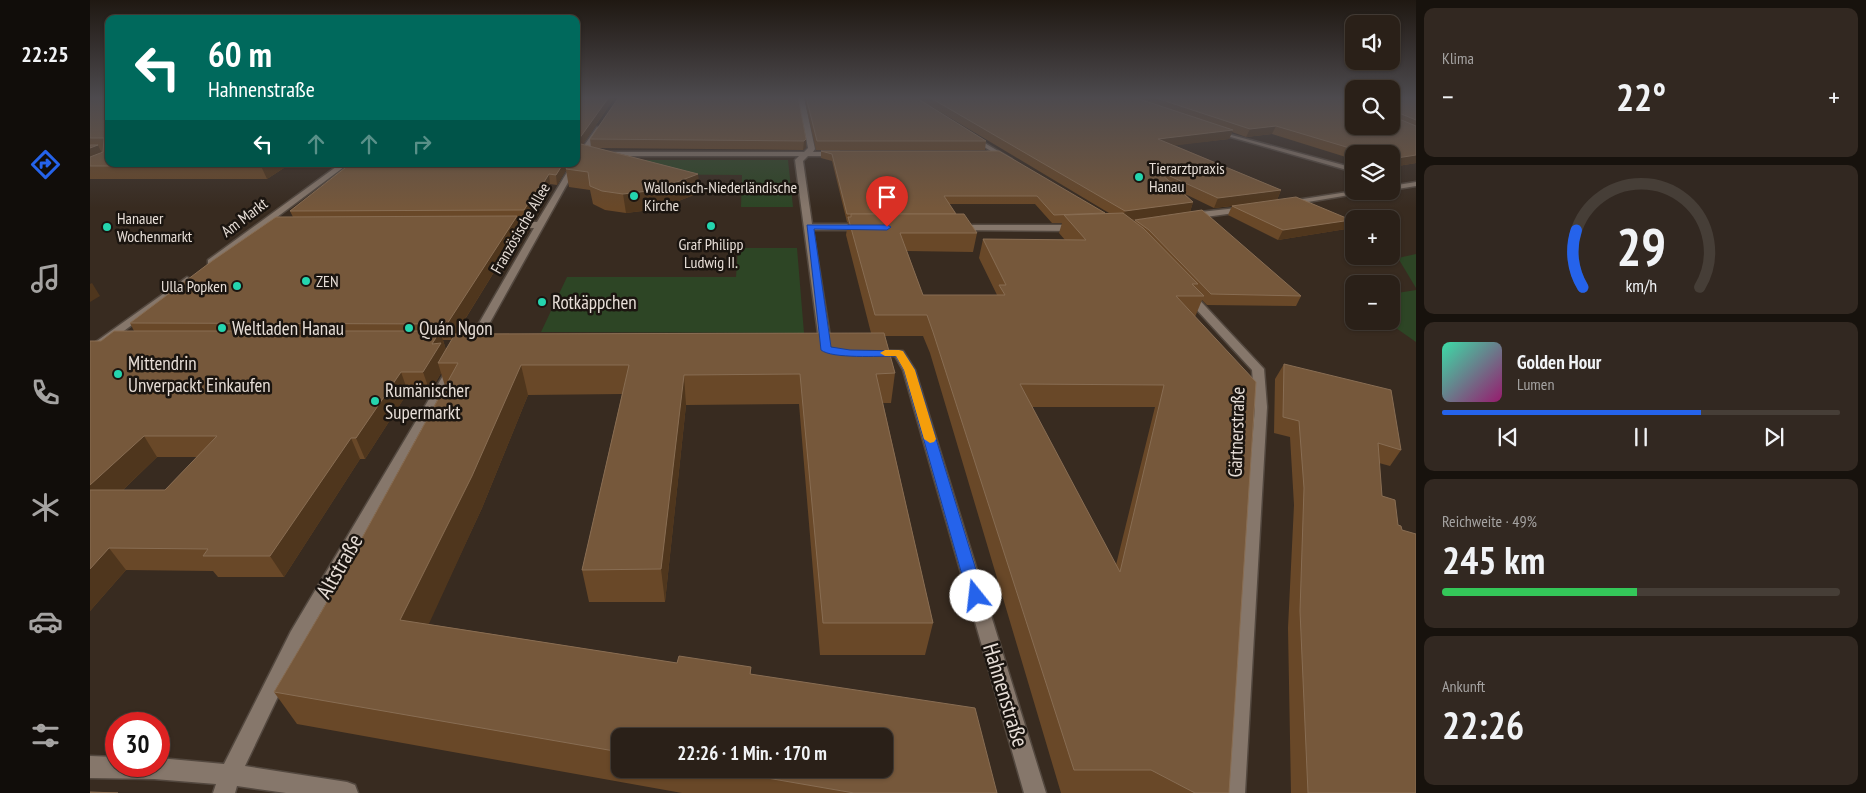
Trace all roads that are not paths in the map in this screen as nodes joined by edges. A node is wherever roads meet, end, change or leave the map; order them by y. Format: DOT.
graph roads {
  1 [pos="596,134"];
  2 [pos="809,134"];
  3 [pos="1227,134"];
  4 [pos="968,135"];
  5 [pos="584,154"];
  6 [pos="600,154"];
  7 [pos="807,154"];
  8 [pos="851,154"];
  9 [pos="979,154"];
  10 [pos="999,154"];
  11 [pos="1016,164"];
  12 [pos="340,167"];
  13 [pos="574,167"];
  14 [pos="1345,167"];
  15 [pos="1345,194"];
  16 [pos="1279,204"];
  17 [pos="1251,208"];
  18 [pos="1186,217"];
  19 [pos="495,225"];
  20 [pos="540,225"];
  21 [pos="260,226"];
  22 [pos="278,226"];
  23 [pos="810,227"];
  24 [pos="877,227"];
  25 [pos="945,228"];
  26 [pos="1089,228"];
  27 [pos="1181,286"];
  28 [pos="95,344"];
  29 [pos="120,344"];
  30 [pos="462,345"];
  31 [pos="486,345"];
  32 [pos="826,350"];
  33 [pos="90,351"];
  34 [pos="860,353"];
  35 [pos="90,767"];
  36 [pos="227,784"];
  37 [pos="347,793"];
  38 [pos="1035,793"];
  39 [pos="1234,793"];
  1 -- 5 [label="street, Französische Allee"];
  2 -- 7 [label="street"];
  3 -- 14 [label="street"];
  4 -- 10 [label="street"];
  6 -- 7 [label="street"];
  7 -- 8 [label="street"];
  7 -- 23 [label="street"];
  9 -- 10 [label="street"];
  10 -- 11 [label="street"];
  12 -- 21 [label="street, Am Markt"];
  13 -- 20 [label="street, Französische Allee"];
  15 -- 16 [label="street"];
  17 -- 18 [label="street"];
  19 -- 20 [label="street"];
  20 -- 30 [label="street, Französische Allee"];
  21 -- 22 [label="street"];
  21 -- 28 [label="street, Am Markt"];
  23 -- 24 [label="street"];
  23 -- 32 [label="street"];
  25 -- 26 [label="street"];
  27 -- 39 [label="street, Gärtnerstraße"];
  28 -- 29 [label="street"];
  28 -- 33 [label="street, Am Markt"];
  30 -- 31 [label="street"];
  30 -- 36 [label="street, Altstraße"];
  34 -- 38 [label="street, Hahnenstraße"];
  35 -- 36 [label="street"];
  36 -- 37 [label="street"];
}
